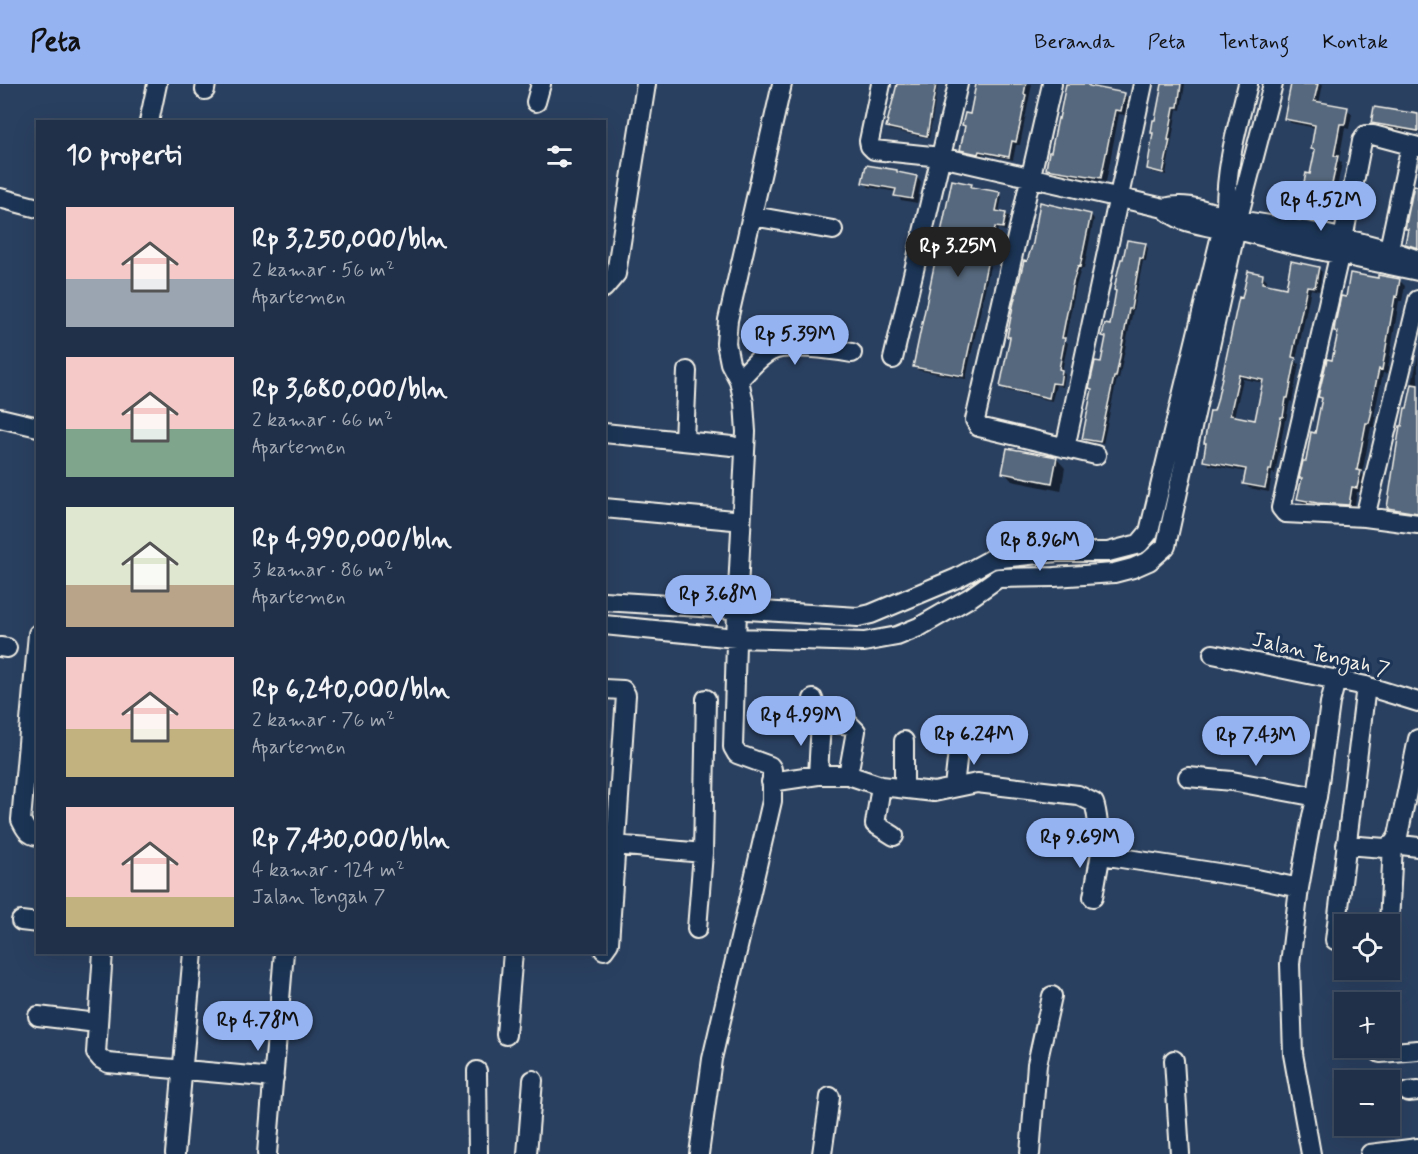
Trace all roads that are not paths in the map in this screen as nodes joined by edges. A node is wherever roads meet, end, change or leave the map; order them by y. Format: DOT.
graph roads {
  1 [pos="157,84"];
  2 [pos="541,84"];
  3 [pos="646,84"];
  4 [pos="782,84"];
  5 [pos="881,84"];
  6 [pos="958,84"];
  7 [pos="1052,84"];
  8 [pos="1143,84"];
  9 [pos="1248,84"];
  10 [pos="1273,84"];
  11 [pos="536,102"];
  12 [pos="149,120"];
  13 [pos="1415,146"];
  14 [pos="941,157"];
  15 [pos="1031,177"];
  16 [pos="1119,196"];
  17 [pos="0,198"];
  18 [pos="36,207"];
  19 [pos="753,216"];
  20 [pos="1230,224"];
  21 [pos="833,230"];
  22 [pos="1341,247"];
  23 [pos="1389,249"];
  24 [pos="1418,260"];
  25 [pos="1418,271"];
  26 [pos="606,286"];
  27 [pos="1418,300"];
  28 [pos="852,353"];
  29 [pos="893,359"];
  30 [pos="687,371"];
  31 [pos="739,380"];
  32 [pos="0,418"];
  33 [pos="36,427"];
  34 [pos="606,434"];
  35 [pos="684,441"];
  36 [pos="732,446"];
  37 [pos="1065,448"];
  38 [pos="1096,455"];
  39 [pos="606,508"];
  40 [pos="1365,517"];
  41 [pos="733,520"];
  42 [pos="1418,524"];
  43 [pos="992,559"];
  44 [pos="998,578"];
  45 [pos="606,601"];
  46 [pos="737,609"];
  47 [pos="606,625"];
  48 [pos="736,638"];
  49 [pos="1213,654"];
  50 [pos="36,664"];
  51 [pos="1336,680"];
  52 [pos="1366,686"];
  53 [pos="606,689"];
  54 [pos="706,699"];
  55 [pos="813,699"];
  56 [pos="1418,702"];
  57 [pos="821,721"];
  58 [pos="1418,739"];
  59 [pos="904,741"];
  60 [pos="32,742"];
  61 [pos="959,742"];
  62 [pos="818,775"];
  63 [pos="848,775"];
  64 [pos="1188,777"];
  65 [pos="771,782"];
  66 [pos="881,786"];
  67 [pos="954,787"];
  68 [pos="904,788"];
  69 [pos="1317,797"];
  70 [pos="36,836"];
  71 [pos="894,836"];
  72 [pos="1393,844"];
  73 [pos="610,845"];
  74 [pos="1346,845"];
  75 [pos="1102,847"];
  76 [pos="1418,847"];
  77 [pos="703,853"];
  78 [pos="1299,888"];
  79 [pos="1093,897"];
  80 [pos="1338,914"];
  81 [pos="1390,914"];
  82 [pos="697,929"];
  83 [pos="606,947"];
  84 [pos="103,954"];
  85 [pos="193,954"];
  86 [pos="284,954"];
  87 [pos="513,954"];
  88 [pos="1052,996"];
  89 [pos="38,1016"];
  90 [pos="97,1023"];
  91 [pos="506,1035"];
  92 [pos="1418,1050"];
  93 [pos="1400,1051"];
  94 [pos="1174,1060"];
  95 [pos="182,1070"];
  96 [pos="477,1071"];
  97 [pos="274,1078"];
  98 [pos="533,1080"];
  99 [pos="830,1097"];
  100 [pos="1418,1148"];
  101 [pos="175,1154"];
  102 [pos="267,1154"];
  103 [pos="478,1154"];
  104 [pos="527,1154"];
  105 [pos="699,1154"];
  106 [pos="822,1154"];
  107 [pos="1030,1154"];
  108 [pos="1180,1154"];
  109 [pos="1311,1154"];
  110 [pos="1370,1154"];
  1 -- 12 [label="street"];
  2 -- 11 [label="street"];
  3 -- 26 [label="street"];
  4 -- 19 [label="street"];
  5 -- 14 [label="street"];
  6 -- 14 [label="street"];
  7 -- 15 [label="street"];
  8 -- 16 [label="street"];
  9 -- 20 [label="street"];
  10 -- 20 [label="street"];
  13 -- 22 [label="street"];
  13 -- 23 [label="street"];
  14 -- 15 [label="street"];
  14 -- 29 [label="street"];
  15 -- 16 [label="street"];
  15 -- 37 [label="street"];
  16 -- 20 [label="street"];
  16 -- 37 [label="street"];
  17 -- 18 [label="street"];
  19 -- 21 [label="street"];
  19 -- 31 [label="street"];
  20 -- 22 [label="street"];
  20 -- 43 [label="street"];
  20 -- 44 [label="street"];
  22 -- 23 [label="street"];
  22 -- 25 [label="street"];
  22 -- 40 [label="street"];
  23 -- 24 [label="street"];
  27 -- 40 [label="street"];
  28 -- 31 [label="street"];
  30 -- 35 [label="street"];
  31 -- 46 [label="street"];
  32 -- 33 [label="street"];
  34 -- 35 [label="street"];
  35 -- 36 [label="street"];
  37 -- 38 [label="street"];
  39 -- 41 [label="street"];
  40 -- 42 [label="street"];
  43 -- 44 [label="street"];
  43 -- 46 [label="street"];
  44 -- 48 [label="street"];
  45 -- 46 [label="street"];
  46 -- 48 [label="street"];
  47 -- 48 [label="street"];
  48 -- 65 [label="street"];
  49 -- 51 [label="street, Jalan Tengah 7"];
  50 -- 60 [label="street"];
  51 -- 52 [label="street, Jalan Tengah 7"];
  51 -- 69 [label="street"];
  52 -- 56 [label="street, Jalan Tengah 7"];
  52 -- 74 [label="street"];
  53 -- 73 [label="street"];
  54 -- 77 [label="street"];
  55 -- 57 [label="street"];
  57 -- 62 [label="street"];
  57 -- 63 [label="street"];
  58 -- 72 [label="street"];
  59 -- 68 [label="street"];
  60 -- 70 [label="street"];
  61 -- 67 [label="street"];
  62 -- 63 [label="street"];
  62 -- 65 [label="street"];
  63 -- 66 [label="street"];
  64 -- 69 [label="street"];
  65 -- 105 [label="street"];
  66 -- 68 [label="street"];
  66 -- 71 [label="street"];
  67 -- 68 [label="street"];
  67 -- 75 [label="street"];
  69 -- 78 [label="street"];
  72 -- 74 [label="street"];
  72 -- 76 [label="street"];
  72 -- 81 [label="street"];
  73 -- 77 [label="street"];
  73 -- 83 [label="street"];
  74 -- 80 [label="street"];
  75 -- 78 [label="street"];
  75 -- 79 [label="street"];
  77 -- 82 [label="street"];
  78 -- 109 [label="street"];
  84 -- 90 [label="street"];
  85 -- 95 [label="street"];
  86 -- 97 [label="street"];
  87 -- 91 [label="street"];
  88 -- 107 [label="street"];
  89 -- 90 [label="street"];
  90 -- 95 [label="street"];
  92 -- 93 [label="street"];
  94 -- 108 [label="street"];
  95 -- 97 [label="street"];
  95 -- 101 [label="street"];
  96 -- 103 [label="street"];
  97 -- 102 [label="street"];
  98 -- 104 [label="street"];
  99 -- 106 [label="street"];
  100 -- 110 [label="street"];
}
